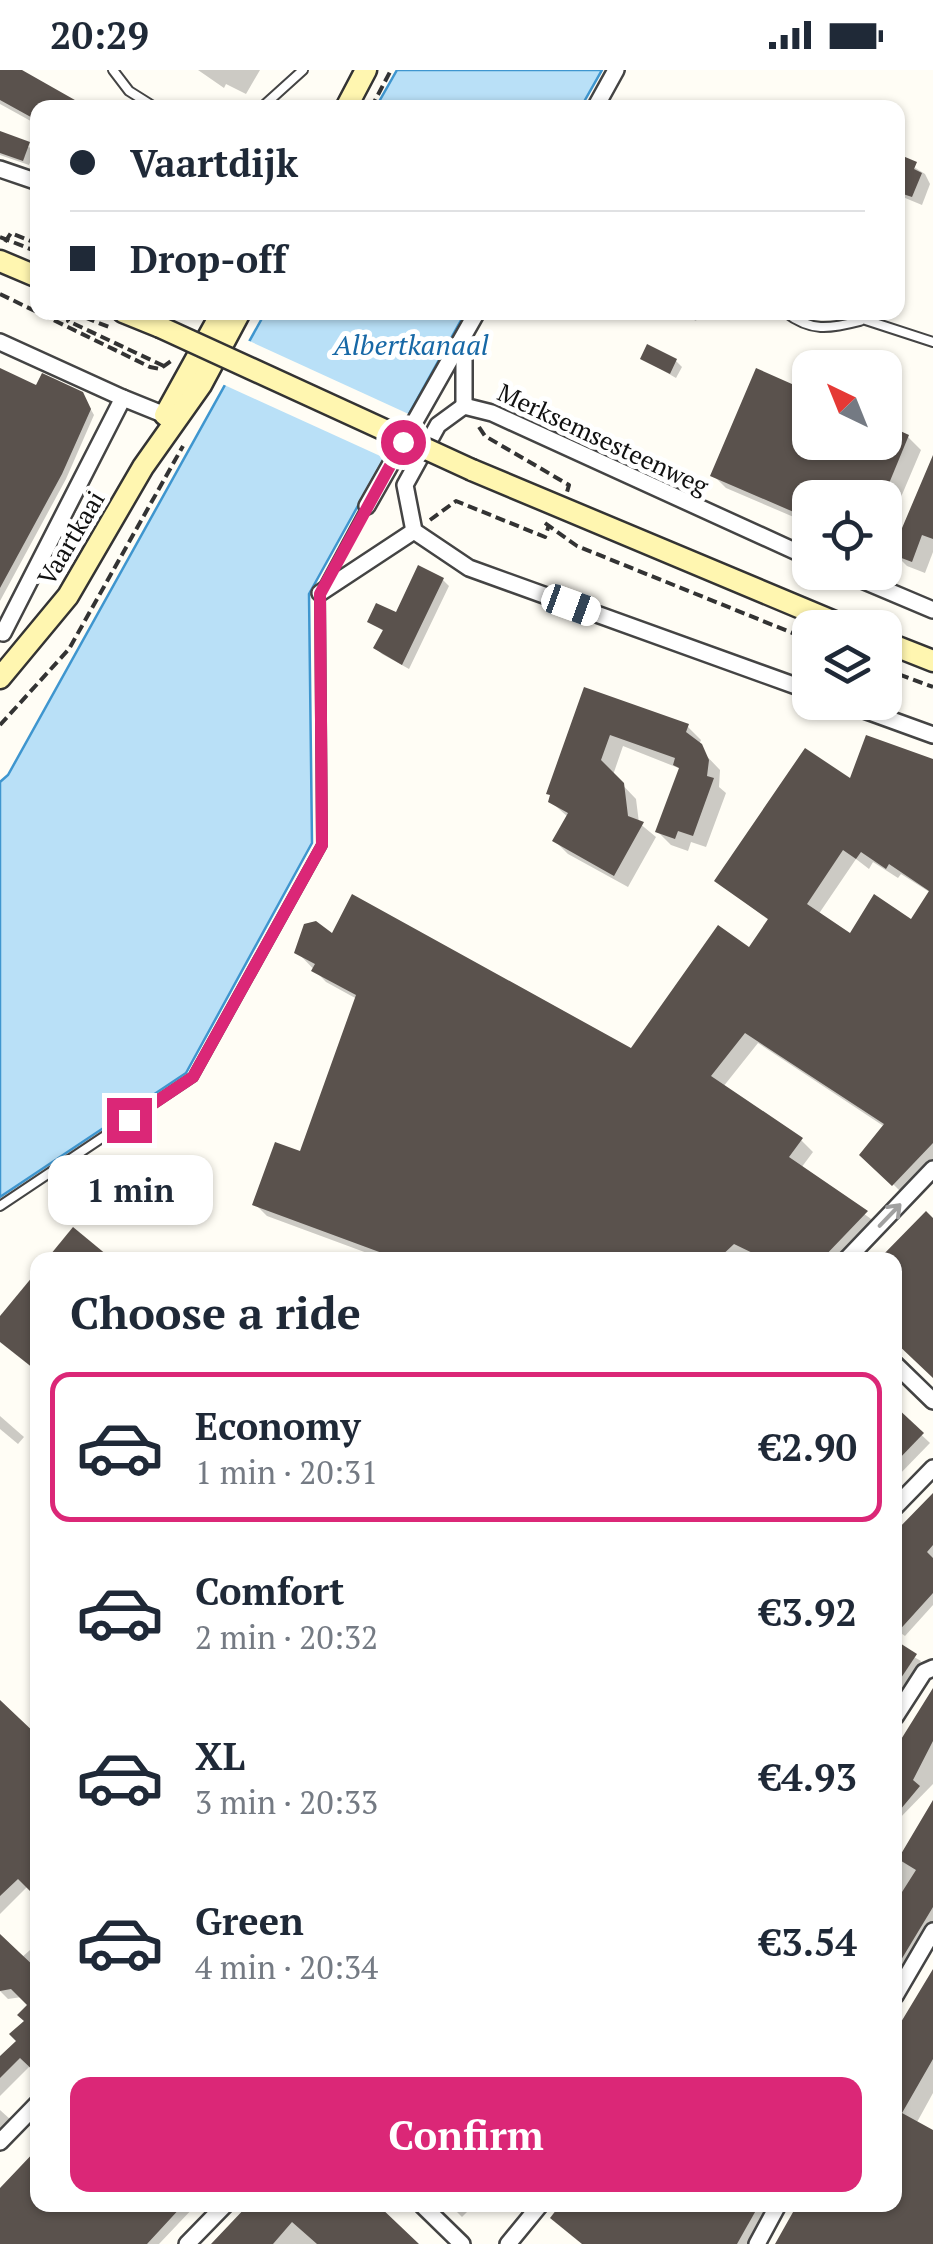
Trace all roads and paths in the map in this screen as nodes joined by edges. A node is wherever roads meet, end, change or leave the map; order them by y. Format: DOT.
graph roads {
  1 [pos="112,70"];
  2 [pos="303,70"];
  3 [pos="366,70"];
  4 [pos="391,70"];
  5 [pos="616,70"];
  6 [pos="143,100"];
  7 [pos="270,100"];
  8 [pos="350,100"];
  9 [pos="374,100"];
  10 [pos="599,100"];
  11 [pos="0,169"];
  12 [pos="30,179"];
  13 [pos="3,238"];
  14 [pos="30,241"];
  15 [pos="30,249"];
  16 [pos="0,250"];
  17 [pos="0,261"];
  18 [pos="30,274"];
  19 [pos="0,294"];
  20 [pos="30,309"];
  21 [pos="53,320"];
  22 [pos="68,320"];
  23 [pos="143,320"];
  24 [pos="218,320"];
  25 [pos="236,320"];
  26 [pos="473,320"];
  27 [pos="795,320"];
  28 [pos="860,321"];
  29 [pos="464,336"];
  30 [pos="0,342"];
  31 [pos="933,342"];
  32 [pos="123,398"];
  33 [pos="464,406"];
  34 [pos="165,416"];
  35 [pos="191,432"];
  36 [pos="486,436"];
  37 [pos="143,467"];
  38 [pos="569,485"];
  39 [pos="367,506"];
  40 [pos="414,531"];
  41 [pos="792,550"];
  42 [pos="886,590"];
  43 [pos="320,594"];
  44 [pos="807,610"];
  45 [pos="933,610"];
  46 [pos="3,633"];
  47 [pos="792,633"];
  48 [pos="902,649"];
  49 [pos="933,661"];
  50 [pos="902,676"];
  51 [pos="0,678"];
  52 [pos="792,685"];
  53 [pos="933,688"];
  54 [pos="892,720"];
  55 [pos="0,725"];
  56 [pos="933,735"];
  57 [pos="933,1169"];
  58 [pos="0,1206"];
  59 [pos="854,1252"];
  60 [pos="902,1371"];
  61 [pos="933,1400"];
  62 [pos="933,1468"];
  63 [pos="902,1501"];
  64 [pos="933,1668"];
  65 [pos="902,1706"];
  66 [pos="933,1931"];
  67 [pos="902,1984"];
  68 [pos="30,2111"];
  69 [pos="0,2142"];
  70 [pos="218,2212"];
  71 [pos="429,2212"];
  72 [pos="534,2212"];
  73 [pos="774,2212"];
  74 [pos="187,2244"];
  75 [pos="462,2244"];
  76 [pos="508,2244"];
  77 [pos="756,2244"];
  1 -- 6 [label="lane"];
  2 -- 7 [label="lane"];
  3 -- 8 [label="main road"];
  4 -- 9 [label="path"];
  5 -- 10 [label="street"];
  11 -- 12 [label="street"];
  13 -- 14 [label="path"];
  13 -- 15 [label="path"];
  13 -- 16 [label="path"];
  17 -- 18 [label="main road"];
  19 -- 20 [label="path"];
  21 -- 22 [label="path"];
  23 -- 44 [label="main road, bridge"];
  24 -- 34 [label="main road, Vaartkaai"];
  25 -- 37 [label="main road, Vaartkaai"];
  26 -- 29 [label="street"];
  27 -- 28 [label="lane"];
  28 -- 31 [label="lane"];
  29 -- 33 [label="street"];
  29 -- 39 [label="street"];
  30 -- 32 [label="street"];
  32 -- 34 [label="street"];
  32 -- 46 [label="street"];
  33 -- 40 [label="street, Merksemsesteenweg"];
  33 -- 41 [label="street, Merksemsesteenweg"];
  34 -- 37 [label="main road, Vaartkaai"];
  35 -- 55 [label="path"];
  36 -- 38 [label="path"];
  37 -- 51 [label="main road, Vaartkaai"];
  39 -- 43 [label="lane"];
  40 -- 43 [label="street"];
  40 -- 47 [label="path"];
  40 -- 52 [label="street"];
  42 -- 45 [label="street"];
  43 -- 58 [label="lane"];
  48 -- 49 [label="main road"];
  50 -- 53 [label="path"];
  54 -- 56 [label="street"];
  59 -- 57 [label="street, one-way"];
  60 -- 61 [label="street"];
  62 -- 63 [label="street"];
  64 -- 65 [label="street"];
  66 -- 67 [label="street"];
  68 -- 69 [label="street"];
  70 -- 74 [label="street"];
  71 -- 75 [label="street"];
  72 -- 76 [label="street"];
  73 -- 77 [label="street"];
}
